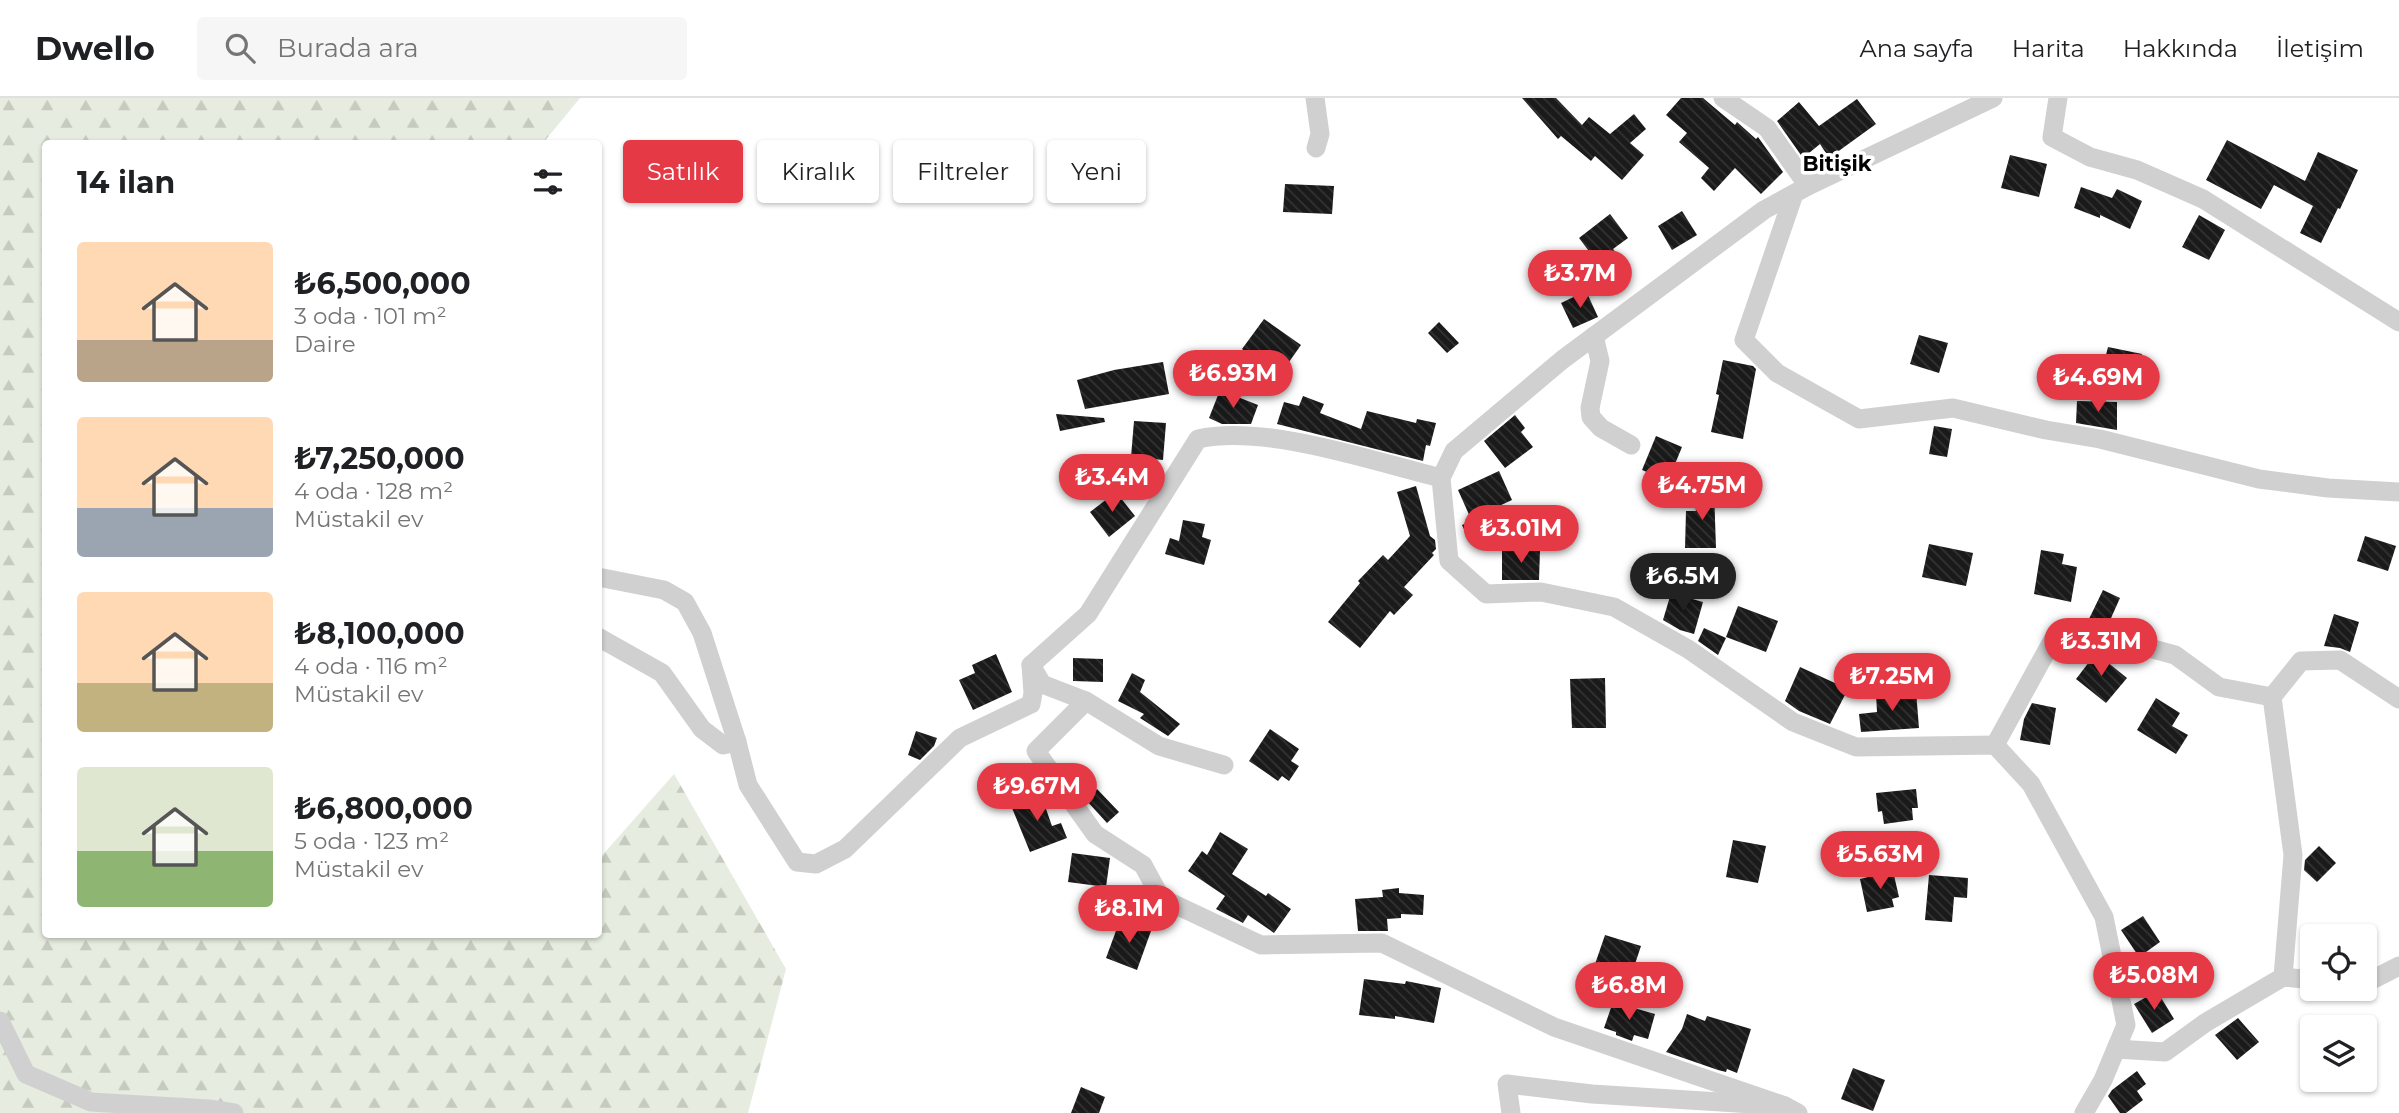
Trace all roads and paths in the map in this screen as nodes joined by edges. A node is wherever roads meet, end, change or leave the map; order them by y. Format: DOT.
graph roads {
  1 [pos="1315,98"];
  2 [pos="1723,98"];
  3 [pos="1993,98"];
  4 [pos="2058,98"];
  5 [pos="1316,148"];
  6 [pos="1801,190"];
  7 [pos="2399,322"];
  8 [pos="1594,336"];
  9 [pos="1631,445"];
  10 [pos="1441,478"];
  11 [pos="2399,492"];
  12 [pos="602,578"];
  13 [pos="602,639"];
  14 [pos="1031,665"];
  15 [pos="2272,697"];
  16 [pos="2399,699"];
  17 [pos="1086,701"];
  18 [pos="737,742"];
  19 [pos="1995,745"];
  20 [pos="1224,765"];
  21 [pos="2399,966"];
  22 [pos="2283,977"];
  23 [pos="2377,977"];
  24 [pos="2300,979"];
  25 [pos="0,1021"];
  26 [pos="2116,1049"];
  27 [pos="1791,1110"];
  28 [pos="234,1113"];
  29 [pos="1511,1113"];
  30 [pos="2084,1113"];
  1 -- 5 [label="street"];
  2 -- 6 [label="street"];
  3 -- 6 [label="street"];
  4 -- 7 [label="street"];
  6 -- 8 [label="street"];
  6 -- 11 [label="street"];
  8 -- 9 [label="street"];
  8 -- 10 [label="street"];
  10 -- 14 [label="street"];
  10 -- 19 [label="street"];
  12 -- 18 [label="street"];
  13 -- 18 [label="street"];
  14 -- 17 [label="street"];
  14 -- 18 [label="street"];
  15 -- 16 [label="street"];
  15 -- 19 [label="street"];
  15 -- 22 [label="street"];
  17 -- 20 [label="street"];
  17 -- 27 [label="street"];
  19 -- 26 [label="street"];
  21 -- 23 [label="street"];
  22 -- 24 [label="street"];
  22 -- 26 [label="street"];
  25 -- 28 [label="street"];
  26 -- 30 [label="street"];
  27 -- 29 [label="street"];
}
